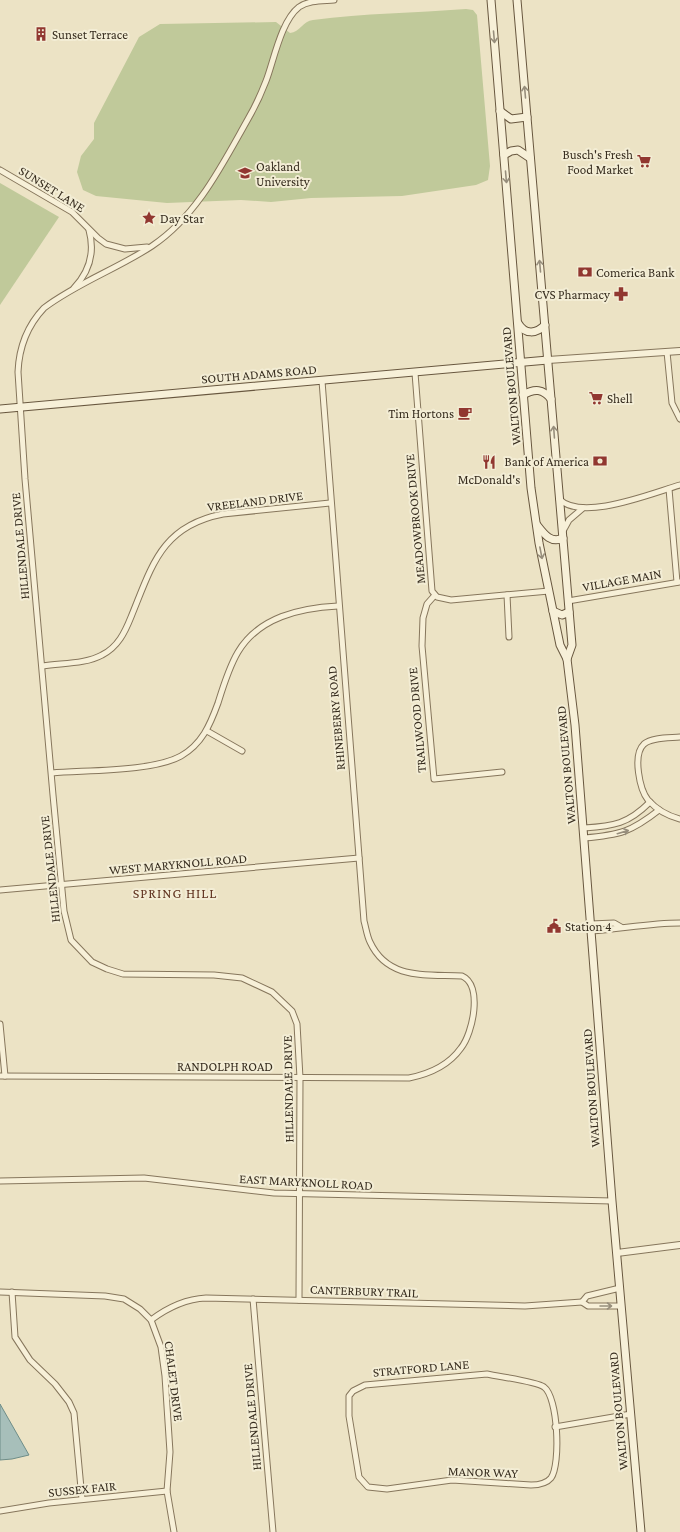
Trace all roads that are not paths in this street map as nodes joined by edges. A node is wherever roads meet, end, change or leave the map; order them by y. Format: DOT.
graph roads {
  1 [pos="334,0"];
  2 [pos="491,0"];
  3 [pos="517,0"];
  4 [pos="500,111"];
  5 [pos="527,117"];
  6 [pos="504,155"];
  7 [pos="530,158"];
  8 [pos="0,170"];
  9 [pos="89,230"];
  10 [pos="152,246"];
  11 [pos="68,293"];
  12 [pos="518,323"];
  13 [pos="545,325"];
  14 [pos="680,351"];
  15 [pos="667,352"];
  16 [pos="548,360"];
  17 [pos="521,363"];
  18 [pos="415,373"];
  19 [pos="322,381"];
  20 [pos="523,395"];
  21 [pos="551,399"];
  22 [pos="19,407"];
  23 [pos="0,409"];
  24 [pos="680,419"];
  25 [pos="680,485"];
  26 [pos="669,488"];
  27 [pos="559,499"];
  28 [pos="330,504"];
  29 [pos="583,508"];
  30 [pos="536,523"];
  31 [pos="563,534"];
  32 [pos="678,582"];
  33 [pos="549,591"];
  34 [pos="435,595"];
  35 [pos="507,595"];
  36 [pos="568,601"];
  37 [pos="338,606"];
  38 [pos="553,611"];
  39 [pos="569,612"];
  40 [pos="509,637"];
  41 [pos="568,659"];
  42 [pos="43,666"];
  43 [pos="207,731"];
  44 [pos="680,736"];
  45 [pos="242,751"];
  46 [pos="502,772"];
  47 [pos="52,773"];
  48 [pos="650,802"];
  49 [pos="659,810"];
  50 [pos="680,819"];
  51 [pos="584,828"];
  52 [pos="584,838"];
  53 [pos="359,858"];
  54 [pos="63,885"];
  55 [pos="0,890"];
  56 [pos="680,923"];
  57 [pos="591,928"];
  58 [pos="467,978"];
  59 [pos="0,1024"];
  60 [pos="3,1076"];
  61 [pos="300,1078"];
  62 [pos="0,1181"];
  63 [pos="300,1194"];
  64 [pos="612,1201"];
  65 [pos="680,1244"];
  66 [pos="617,1253"];
  67 [pos="620,1288"];
  68 [pos="0,1292"];
  69 [pos="12,1292"];
  70 [pos="253,1299"];
  71 [pos="300,1300"];
  72 [pos="582,1302"];
  73 [pos="621,1306"];
  74 [pos="151,1320"];
  75 [pos="631,1414"];
  76 [pos="555,1427"];
  77 [pos="364,1482"];
  78 [pos="167,1491"];
  79 [pos="82,1500"];
  80 [pos="0,1511"];
  81 [pos="174,1532"];
  82 [pos="273,1532"];
  83 [pos="641,1532"];
  1 -- 10 [label="street"];
  2 -- 4 [label="main road, WALTON BOULEVARD, one-way"];
  5 -- 3 [label="main road, one-way"];
  4 -- 5 [label="main road"];
  4 -- 6 [label="main road, WALTON BOULEVARD"];
  5 -- 7 [label="main road"];
  6 -- 7 [label="main road"];
  6 -- 12 [label="main road, WALTON BOULEVARD, one-way"];
  13 -- 7 [label="main road, one-way"];
  8 -- 9 [label="street, SUNSET LANE"];
  9 -- 10 [label="street, SUNSET LANE"];
  9 -- 11 [label="street, SUNSET LANE"];
  10 -- 11 [label="street"];
  11 -- 22 [label="street, HILLENDALE DRIVE"];
  12 -- 13 [label="main road"];
  12 -- 17 [label="main road, WALTON BOULEVARD"];
  13 -- 16 [label="main road"];
  14 -- 15 [label="street"];
  15 -- 16 [label="street"];
  15 -- 24 [label="street"];
  16 -- 17 [label="main road, SOUTH ADAMS ROAD"];
  16 -- 21 [label="main road"];
  17 -- 18 [label="main road, SOUTH ADAMS ROAD"];
  17 -- 20 [label="main road, WALTON BOULEVARD"];
  18 -- 19 [label="main road, SOUTH ADAMS ROAD"];
  18 -- 34 [label="street, MEADOWBROOK DRIVE"];
  19 -- 22 [label="main road, SOUTH ADAMS ROAD"];
  19 -- 28 [label="street, RHINEBERRY ROAD"];
  20 -- 21 [label="main road"];
  20 -- 30 [label="main road, WALTON BOULEVARD"];
  27 -- 21 [label="main road, one-way"];
  22 -- 23 [label="main road, SOUTH ADAMS ROAD"];
  22 -- 42 [label="street, HILLENDALE DRIVE"];
  25 -- 26 [label="street"];
  26 -- 29 [label="street"];
  26 -- 32 [label="street"];
  27 -- 29 [label="street"];
  27 -- 31 [label="main road"];
  28 -- 37 [label="street, RHINEBERRY ROAD"];
  28 -- 42 [label="street, VREELAND DRIVE"];
  29 -- 31 [label="street"];
  30 -- 31 [label="main road"];
  30 -- 33 [label="main road, WALTON BOULEVARD, one-way"];
  31 -- 36 [label="main road"];
  32 -- 36 [label="street, VILLAGE MAIN"];
  33 -- 35 [label="street, MEADOWBROOK DRIVE"];
  33 -- 38 [label="main road, WALTON BOULEVARD"];
  34 -- 35 [label="street, MEADOWBROOK DRIVE"];
  34 -- 46 [label="street, TRAILWOOD DRIVE"];
  35 -- 40 [label="street"];
  36 -- 39 [label="main road"];
  37 -- 43 [label="street"];
  37 -- 53 [label="street, RHINEBERRY ROAD"];
  38 -- 39 [label="main road"];
  38 -- 41 [label="main road, WALTON BOULEVARD"];
  39 -- 41 [label="main road"];
  41 -- 51 [label="main road, WALTON BOULEVARD"];
  42 -- 47 [label="street, HILLENDALE DRIVE"];
  43 -- 45 [label="street"];
  43 -- 47 [label="street"];
  44 -- 48 [label="street"];
  47 -- 54 [label="street, HILLENDALE DRIVE"];
  48 -- 49 [label="street"];
  48 -- 51 [label="street"];
  49 -- 50 [label="street"];
  52 -- 49 [label="street, one-way"];
  51 -- 52 [label="main road, WALTON BOULEVARD"];
  52 -- 57 [label="main road, WALTON BOULEVARD"];
  53 -- 54 [label="street, WEST MARYKNOLL ROAD"];
  53 -- 58 [label="street, RHINEBERRY ROAD"];
  54 -- 55 [label="street, WEST MARYKNOLL ROAD"];
  54 -- 61 [label="street, HILLENDALE DRIVE"];
  56 -- 57 [label="street"];
  57 -- 64 [label="main road, WALTON BOULEVARD"];
  58 -- 61 [label="street, RANDOLPH ROAD"];
  59 -- 60 [label="street"];
  60 -- 61 [label="street, RANDOLPH ROAD"];
  61 -- 63 [label="street, HILLENDALE DRIVE"];
  62 -- 63 [label="street, EAST MARYKNOLL ROAD"];
  63 -- 64 [label="street, EAST MARYKNOLL ROAD"];
  63 -- 71 [label="street, HILLENDALE DRIVE"];
  64 -- 66 [label="main road, WALTON BOULEVARD"];
  65 -- 66 [label="street"];
  66 -- 67 [label="main road, WALTON BOULEVARD"];
  67 -- 72 [label="street, CANTERBURY TRAIL"];
  67 -- 73 [label="main road, WALTON BOULEVARD"];
  68 -- 69 [label="street, CHALET DRIVE"];
  69 -- 74 [label="street, CHALET DRIVE"];
  69 -- 79 [label="street"];
  70 -- 71 [label="street, CANTERBURY TRAIL"];
  70 -- 74 [label="street, CANTERBURY TRAIL"];
  70 -- 82 [label="street, HILLENDALE DRIVE"];
  71 -- 72 [label="street, CANTERBURY TRAIL"];
  72 -- 73 [label="street, CANTERBURY TRAIL, one-way"];
  73 -- 75 [label="main road, WALTON BOULEVARD"];
  74 -- 78 [label="street, CHALET DRIVE"];
  75 -- 76 [label="street"];
  75 -- 83 [label="main road, WALTON BOULEVARD"];
  76 -- 77 [label="street, MANOR WAY"];
  76 -- 77 [label="street, STRATFORD LANE"];
  78 -- 79 [label="street, SUSSEX FAIR"];
  78 -- 81 [label="street, CHALET DRIVE"];
  79 -- 80 [label="street, SUSSEX FAIR"];
}
